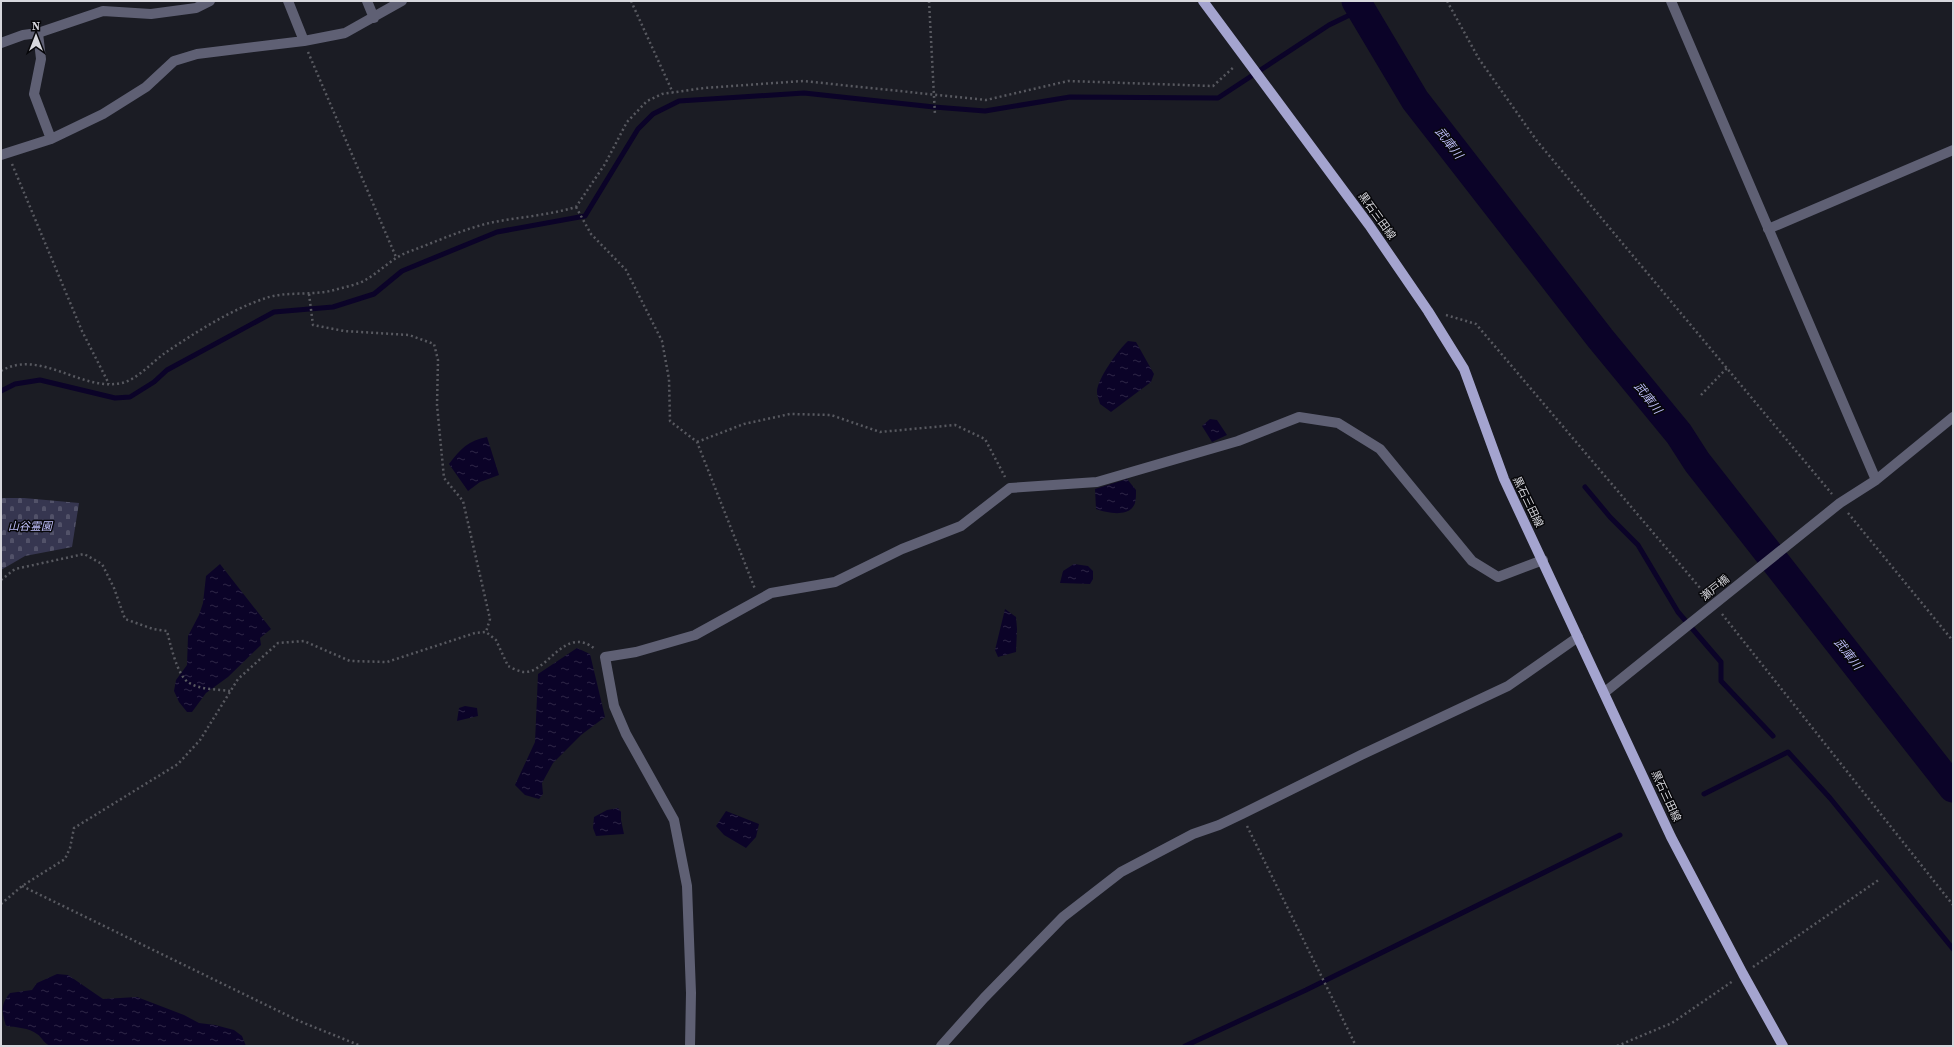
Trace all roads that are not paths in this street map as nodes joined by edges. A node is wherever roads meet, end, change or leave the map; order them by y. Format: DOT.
graph roads {
  1 [pos="210,1"];
  2 [pos="288,1"];
  3 [pos="367,1"];
  4 [pos="402,1"];
  5 [pos="1203,1"];
  6 [pos="1671,1"];
  7 [pos="374,18"];
  8 [pos="38,33"];
  9 [pos="304,41"];
  10 [pos="1,43"];
  11 [pos="51,139"];
  12 [pos="1953,150"];
  13 [pos="5,155"];
  14 [pos="1768,229"];
  15 [pos="1953,417"];
  16 [pos="1876,480"];
  17 [pos="1543,560"];
  18 [pos="1578,637"];
  19 [pos="1605,692"];
  20 [pos="690,1046"];
  21 [pos="940,1046"];
  22 [pos="1783,1046"];
  1 -- 8 [label="street"];
  2 -- 9 [label="street"];
  3 -- 7 [label="street"];
  4 -- 7 [label="street"];
  5 -- 17 [label="main road, 黒石三田線"];
  6 -- 14 [label="street"];
  7 -- 9 [label="street"];
  8 -- 10 [label="street"];
  8 -- 11 [label="street"];
  9 -- 11 [label="street"];
  11 -- 13 [label="street"];
  12 -- 14 [label="street"];
  14 -- 16 [label="street"];
  15 -- 16 [label="street, 瀬戸橋"];
  16 -- 19 [label="street, 瀬戸橋"];
  17 -- 18 [label="main road, 黒石三田線"];
  17 -- 20 [label="street"];
  18 -- 19 [label="main road, 黒石三田線"];
  18 -- 21 [label="street"];
  19 -- 22 [label="main road, 黒石三田線"];
}
